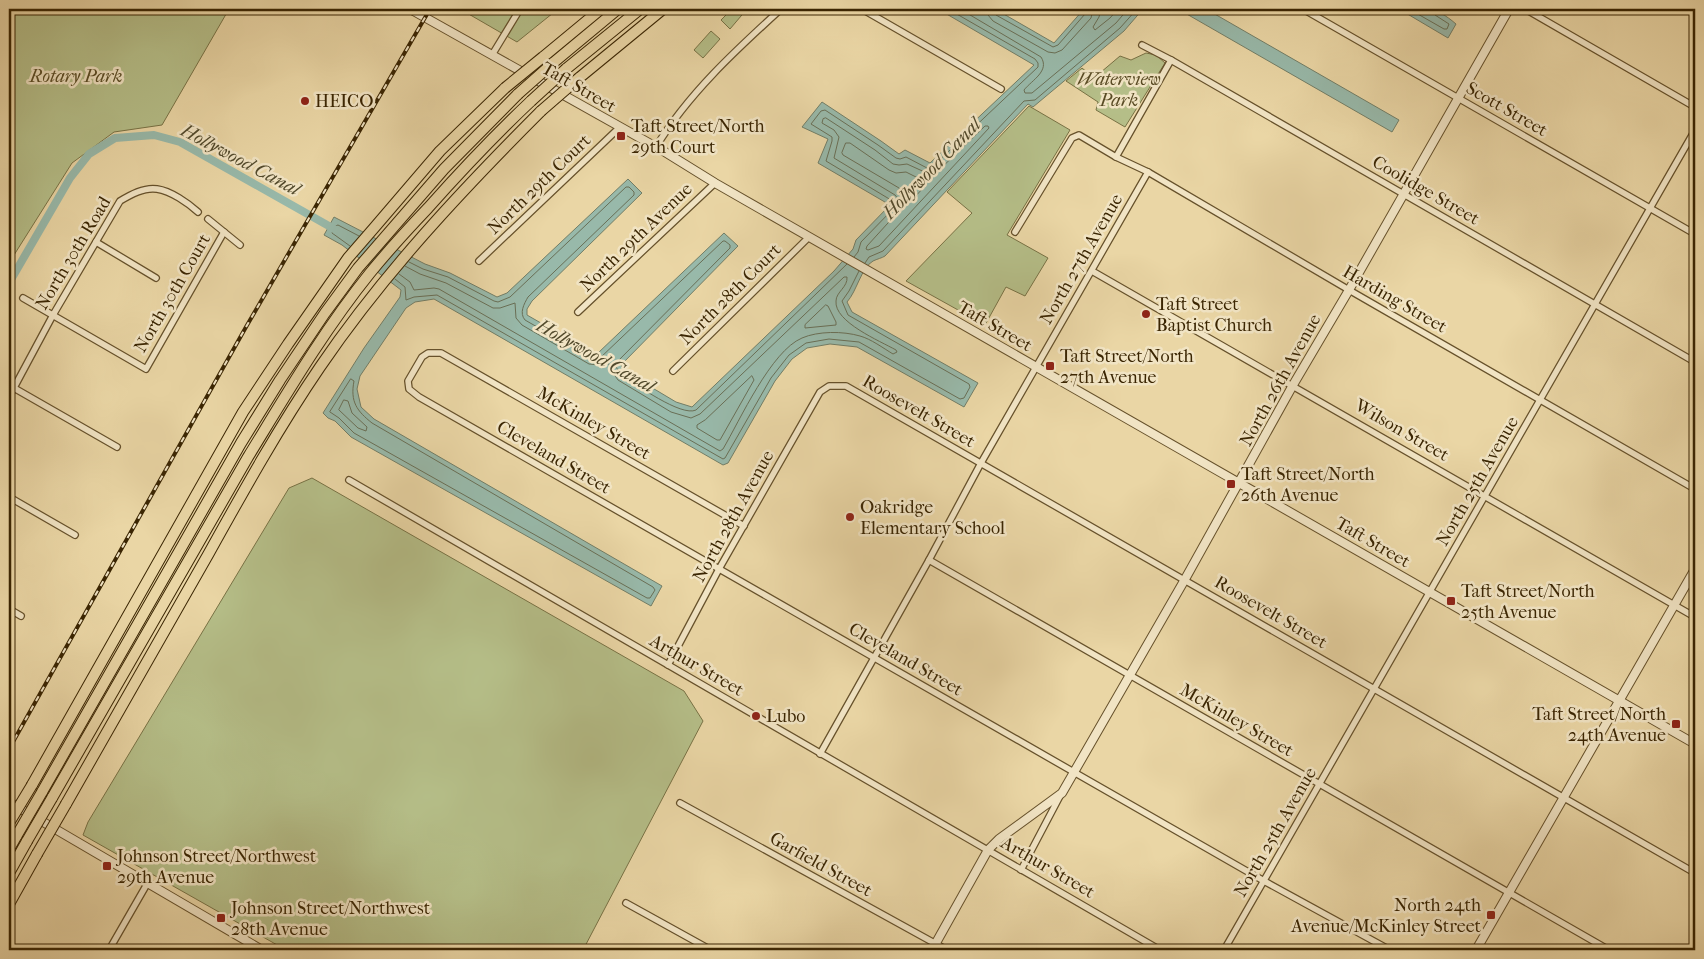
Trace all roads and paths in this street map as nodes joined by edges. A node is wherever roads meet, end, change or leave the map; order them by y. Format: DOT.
graph roads {
  1 [pos="410,9"];
  2 [pos="520,9"];
  3 [pos="601,9"];
  4 [pos="618,9"];
  5 [pos="640,9"];
  6 [pos="663,9"];
  7 [pos="781,9"];
  8 [pos="862,9"];
  9 [pos="1303,9"];
  10 [pos="1509,9"];
  11 [pos="1525,9"];
  12 [pos="1142,45"];
  13 [pos="492,54"];
  14 [pos="1171,60"];
  15 [pos="1001,89"];
  16 [pos="1458,98"];
  17 [pos="1695,107"];
  18 [pos="619,128"];
  19 [pos="1695,130"];
  20 [pos="656,147"];
  21 [pos="1116,157"];
  22 [pos="1148,172"];
  23 [pos="714,183"];
  24 [pos="1404,194"];
  25 [pos="1651,208"];
  26 [pos="198,212"];
  27 [pos="208,219"];
  28 [pos="224,232"];
  29 [pos="1014,232"];
  30 [pos="1695,234"];
  31 [pos="809,237"];
  32 [pos="96,242"];
  33 [pos="240,245"];
  34 [pos="479,262"];
  35 [pos="1092,271"];
  36 [pos="156,278"];
  37 [pos="1349,290"];
  38 [pos="23,298"];
  39 [pos="1595,305"];
  40 [pos="578,312"];
  41 [pos="53,315"];
  42 [pos="428,353"];
  43 [pos="1695,362"];
  44 [pos="1036,368"];
  45 [pos="673,371"];
  46 [pos="1293,385"];
  47 [pos="829,386"];
  48 [pos="14,388"];
  49 [pos="9,397"];
  50 [pos="1540,401"];
  51 [pos="117,447"];
  52 [pos="981,463"];
  53 [pos="349,480"];
  54 [pos="1240,483"];
  55 [pos="1695,489"];
  56 [pos="1486,496"];
  57 [pos="9,497"];
  58 [pos="744,526"];
  59 [pos="75,535"];
  60 [pos="929,560"];
  61 [pos="719,569"];
  62 [pos="1695,569"];
  63 [pos="1184,580"];
  64 [pos="1430,593"];
  65 [pos="1675,605"];
  66 [pos="9,609"];
  67 [pos="21,616"];
  68 [pos="1695,616"];
  69 [pos="874,658"];
  70 [pos="668,665"];
  71 [pos="1130,676"];
  72 [pos="1375,690"];
  73 [pos="1620,701"];
  74 [pos="1695,744"];
  75 [pos="820,754"];
  76 [pos="1073,772"];
  77 [pos="1319,785"];
  78 [pos="1062,792"];
  79 [pos="1564,798"];
  80 [pos="9,802"];
  81 [pos="680,803"];
  82 [pos="9,823"];
  83 [pos="9,849"];
  84 [pos="988,850"];
  85 [pos="1021,870"];
  86 [pos="9,873"];
  87 [pos="1695,873"];
  88 [pos="1264,881"];
  89 [pos="147,884"];
  90 [pos="1509,893"];
  91 [pos="626,902"];
  92 [pos="9,904"];
  93 [pos="934,947"];
  94 [pos="109,950"];
  95 [pos="262,950"];
  96 [pos="712,950"];
  97 [pos="946,950"];
  98 [pos="1160,950"];
  99 [pos="1224,950"];
  100 [pos="1390,950"];
  101 [pos="1476,950"];
  102 [pos="1609,950"];
  1 -- 13 [label="street, Taft Street"];
  2 -- 13 [label="street"];
  3 -- 82 [label="highway, bridge"];
  4 -- 83 [label="highway, bridge"];
  5 -- 86 [label="highway, bridge"];
  6 -- 92 [label="highway, bridge"];
  7 -- 20 [label="street"];
  8 -- 15 [label="street"];
  9 -- 16 [label="street, Scott Street"];
  10 -- 16 [label="street, North 26th Avenue"];
  11 -- 17 [label="street"];
  12 -- 14 [label="street, Coolidge Street"];
  13 -- 18 [label="street, Taft Street"];
  14 -- 21 [label="street"];
  14 -- 24 [label="street, Coolidge Street"];
  16 -- 24 [label="street, North 26th Avenue"];
  16 -- 25 [label="street, Scott Street"];
  18 -- 20 [label="street, Taft Street"];
  18 -- 34 [label="street, North 29th Court"];
  19 -- 25 [label="street, North 25th Avenue"];
  20 -- 23 [label="street, Taft Street"];
  21 -- 22 [label="street, Harding Street"];
  21 -- 29 [label="street, Harding Street"];
  22 -- 35 [label="street, North 27th Avenue"];
  22 -- 37 [label="street, Harding Street"];
  23 -- 31 [label="street, Taft Street"];
  23 -- 40 [label="street, North 29th Avenue"];
  24 -- 37 [label="street, North 26th Avenue"];
  24 -- 39 [label="street, Coolidge Street"];
  25 -- 30 [label="street, Scott Street"];
  25 -- 39 [label="street, North 25th Avenue"];
  26 -- 32 [label="street, North 30th Road"];
  27 -- 28 [label="street"];
  28 -- 33 [label="street"];
  28 -- 41 [label="street, North 30th Court"];
  31 -- 44 [label="street, Taft Street"];
  31 -- 45 [label="street, North 28th Court"];
  32 -- 36 [label="street"];
  32 -- 41 [label="street, North 30th Road"];
  35 -- 44 [label="street, North 27th Avenue"];
  35 -- 46 [label="street, Wilson Street"];
  37 -- 46 [label="street, North 26th Avenue"];
  37 -- 50 [label="street, Harding Street"];
  38 -- 41 [label="street"];
  39 -- 43 [label="street, Coolidge Street"];
  39 -- 50 [label="street, North 25th Avenue"];
  41 -- 48 [label="street, North 30th Road"];
  42 -- 58 [label="street, McKinley Street"];
  42 -- 61 [label="street, Cleveland Street"];
  44 -- 52 [label="street, North 27th Avenue"];
  44 -- 54 [label="street, Taft Street"];
  46 -- 54 [label="street, North 26th Avenue"];
  46 -- 56 [label="street, Wilson Street"];
  47 -- 52 [label="street, Roosevelt Street"];
  47 -- 58 [label="street, North 28th Avenue"];
  48 -- 49 [label="street, North 30th Road"];
  48 -- 51 [label="street"];
  50 -- 55 [label="street, Harding Street"];
  50 -- 56 [label="street, North 25th Avenue"];
  52 -- 60 [label="street, North 27th Avenue"];
  52 -- 63 [label="street, Roosevelt Street"];
  53 -- 70 [label="street, Arthur Street"];
  54 -- 63 [label="street, North 26th Avenue"];
  54 -- 64 [label="street, Taft Street"];
  56 -- 64 [label="street, North 25th Avenue"];
  56 -- 65 [label="street, Wilson Street"];
  57 -- 59 [label="street"];
  58 -- 61 [label="street, North 28th Avenue"];
  60 -- 69 [label="street, North 27th Avenue"];
  60 -- 71 [label="street, McKinley Street"];
  61 -- 69 [label="street, Cleveland Street"];
  61 -- 70 [label="street, North 28th Avenue"];
  62 -- 65 [label="street"];
  63 -- 71 [label="street, North 26th Avenue"];
  63 -- 72 [label="street, Roosevelt Street"];
  64 -- 72 [label="street, North 25th Avenue"];
  64 -- 73 [label="street, Taft Street"];
  65 -- 68 [label="street, Wilson Street"];
  65 -- 73 [label="street"];
  66 -- 67 [label="street"];
  69 -- 75 [label="street, North 27th Avenue"];
  69 -- 76 [label="street, Cleveland Street"];
  70 -- 75 [label="street, Arthur Street"];
  71 -- 76 [label="street, North 26th Avenue"];
  71 -- 77 [label="street, McKinley Street"];
  72 -- 77 [label="street, North 25th Avenue"];
  72 -- 79 [label="street, Roosevelt Street"];
  73 -- 74 [label="street, Taft Street"];
  73 -- 79 [label="street"];
  75 -- 84 [label="street, Arthur Street"];
  76 -- 78 [label="street, North 26th Avenue"];
  76 -- 88 [label="street, Cleveland Street"];
  77 -- 88 [label="street, North 25th Avenue"];
  77 -- 90 [label="street, McKinley Street"];
  78 -- 84 [label="street, North 26th Avenue"];
  78 -- 85 [label="street, North 26th Avenue"];
  79 -- 87 [label="street, Roosevelt Street"];
  79 -- 90 [label="street"];
  80 -- 89 [label="street"];
  81 -- 93 [label="street, Garfield Street"];
  84 -- 85 [label="street, Arthur Street"];
  84 -- 93 [label="street, North 26th Avenue"];
  85 -- 98 [label="street, Arthur Street"];
  88 -- 99 [label="street, North 25th Avenue"];
  88 -- 100 [label="street, Cleveland Street"];
  89 -- 94 [label="street"];
  89 -- 95 [label="street"];
  90 -- 101 [label="street"];
  90 -- 102 [label="street, McKinley Street"];
  91 -- 96 [label="street"];
  93 -- 97 [label="street, Garfield Street"];
}
